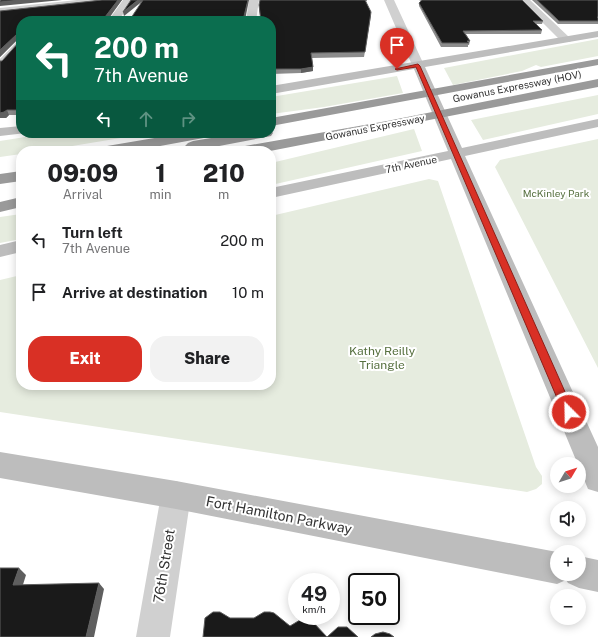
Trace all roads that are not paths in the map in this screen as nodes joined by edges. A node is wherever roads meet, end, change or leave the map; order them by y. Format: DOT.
graph roads {
  1 [pos="103,0"];
  2 [pos="128,0"];
  3 [pos="254,0"];
  4 [pos="389,0"];
  5 [pos="525,0"];
  6 [pos="0,11"];
  7 [pos="117,16"];
  8 [pos="252,16"];
  9 [pos="598,34"];
  10 [pos="566,40"];
  11 [pos="16,46"];
  12 [pos="598,62"];
  13 [pos="0,63"];
  14 [pos="598,70"];
  15 [pos="420,71"];
  16 [pos="598,83"];
  17 [pos="276,89"];
  18 [pos="276,121"];
  19 [pos="598,123"];
  20 [pos="16,130"];
  21 [pos="276,131"];
  22 [pos="0,132"];
  23 [pos="181,138"];
  24 [pos="239,138"];
  25 [pos="135,146"];
  26 [pos="194,146"];
  27 [pos="271,146"];
  28 [pos="453,146"];
  29 [pos="16,166"];
  30 [pos="0,169"];
  31 [pos="16,177"];
  32 [pos="0,179"];
  33 [pos="16,191"];
  34 [pos="276,192"];
  35 [pos="0,194"];
  36 [pos="16,203"];
  37 [pos="0,207"];
  38 [pos="16,247"];
  39 [pos="0,251"];
  40 [pos="0,466"];
  41 [pos="598,479"];
  42 [pos="176,495"];
  43 [pos="550,567"];
  44 [pos="586,573"];
  45 [pos="598,576"];
  46 [pos="153,637"];
  1 -- 6 [label="street"];
  2 -- 7 [label="street"];
  3 -- 8 [label="street"];
  4 -- 15 [label="street"];
  5 -- 10 [label="street"];
  9 -- 10 [label="main road"];
  10 -- 15 [label="main road"];
  11 -- 13 [label="lane"];
  12 -- 18 [label="highway, Gowanus Expressway"];
  14 -- 21 [label="highway, Gowanus Expressway (HOV)"];
  15 -- 17 [label="main road"];
  15 -- 28 [label="main road"];
  16 -- 27 [label="highway, Gowanus Expressway"];
  19 -- 28 [label="main road, 7th Avenue"];
  20 -- 22 [label="main road"];
  23 -- 25 [label="highway"];
  24 -- 26 [label="highway"];
  28 -- 34 [label="main road, 7th Avenue"];
  28 -- 41 [label="main road"];
  29 -- 30 [label="highway"];
  31 -- 32 [label="highway"];
  33 -- 35 [label="highway"];
  36 -- 37 [label="highway"];
  38 -- 39 [label="main road"];
  40 -- 42 [label="main road, Fort Hamilton Parkway"];
  42 -- 43 [label="main road, Fort Hamilton Parkway"];
  42 -- 46 [label="street, 76th Street"];
  44 -- 45 [label="main road"];
}
